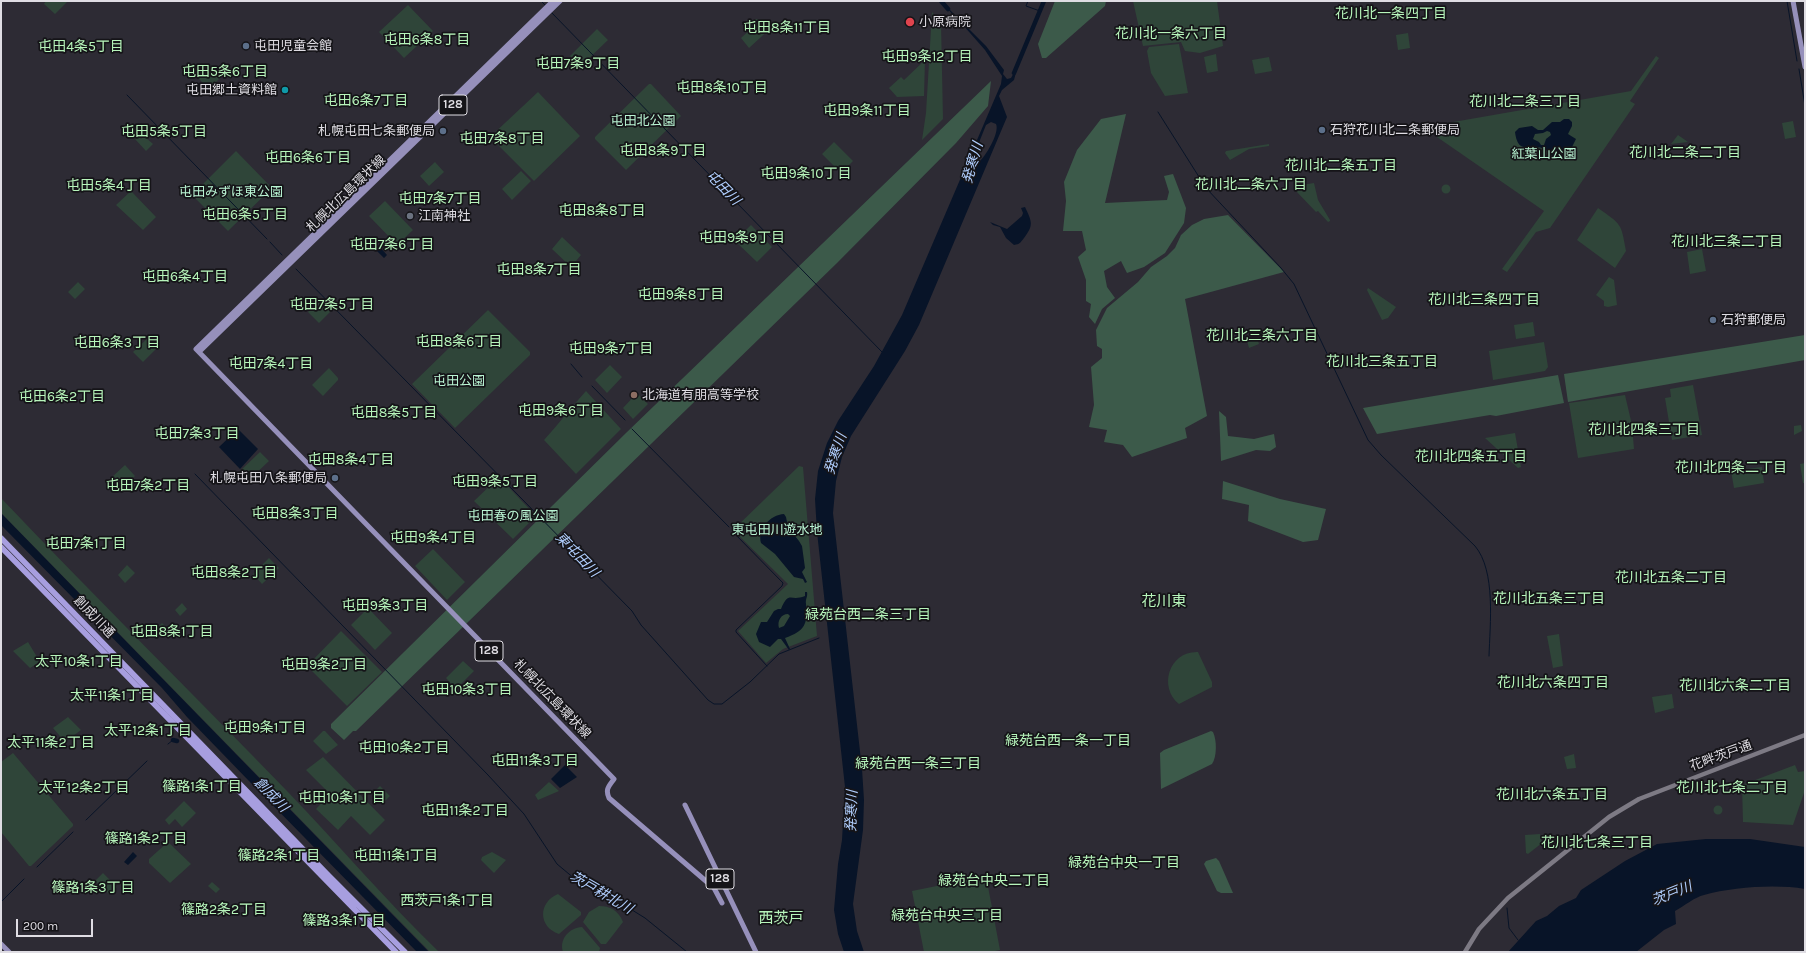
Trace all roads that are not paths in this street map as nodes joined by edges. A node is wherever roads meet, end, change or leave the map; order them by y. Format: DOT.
graph roads {
  1 [pos="560,1"];
  2 [pos="1793,1"];
  3 [pos="549,7"];
  4 [pos="1805,68"];
  5 [pos="197,351"];
  6 [pos="1,538"];
  7 [pos="1,547"];
  8 [pos="1805,735"];
  9 [pos="685,805"];
  10 [pos="722,903"];
  11 [pos="1,944"];
  12 [pos="10,952"];
  13 [pos="396,952"];
  14 [pos="405,952"];
  15 [pos="756,952"];
  16 [pos="1464,952"];
  1 -- 3 [label="main road, 札幌北広島環状線 / 128"];
  2 -- 4 [label="main road"];
  3 -- 5 [label="main road, 札幌北広島環状線 / 128"];
  3 -- 5 [label="main road, 札幌北広島環状線 / 128"];
  5 -- 10 [label="main road, 札幌北広島環状線 / 128"];
  6 -- 14 [label="highway, 創成川通"];
  7 -- 13 [label="highway, 創成川通"];
  8 -- 16 [label="main road, 花畔茨戸通"];
  9 -- 15 [label="main road, 128"];
  11 -- 12 [label="main road"];
}
